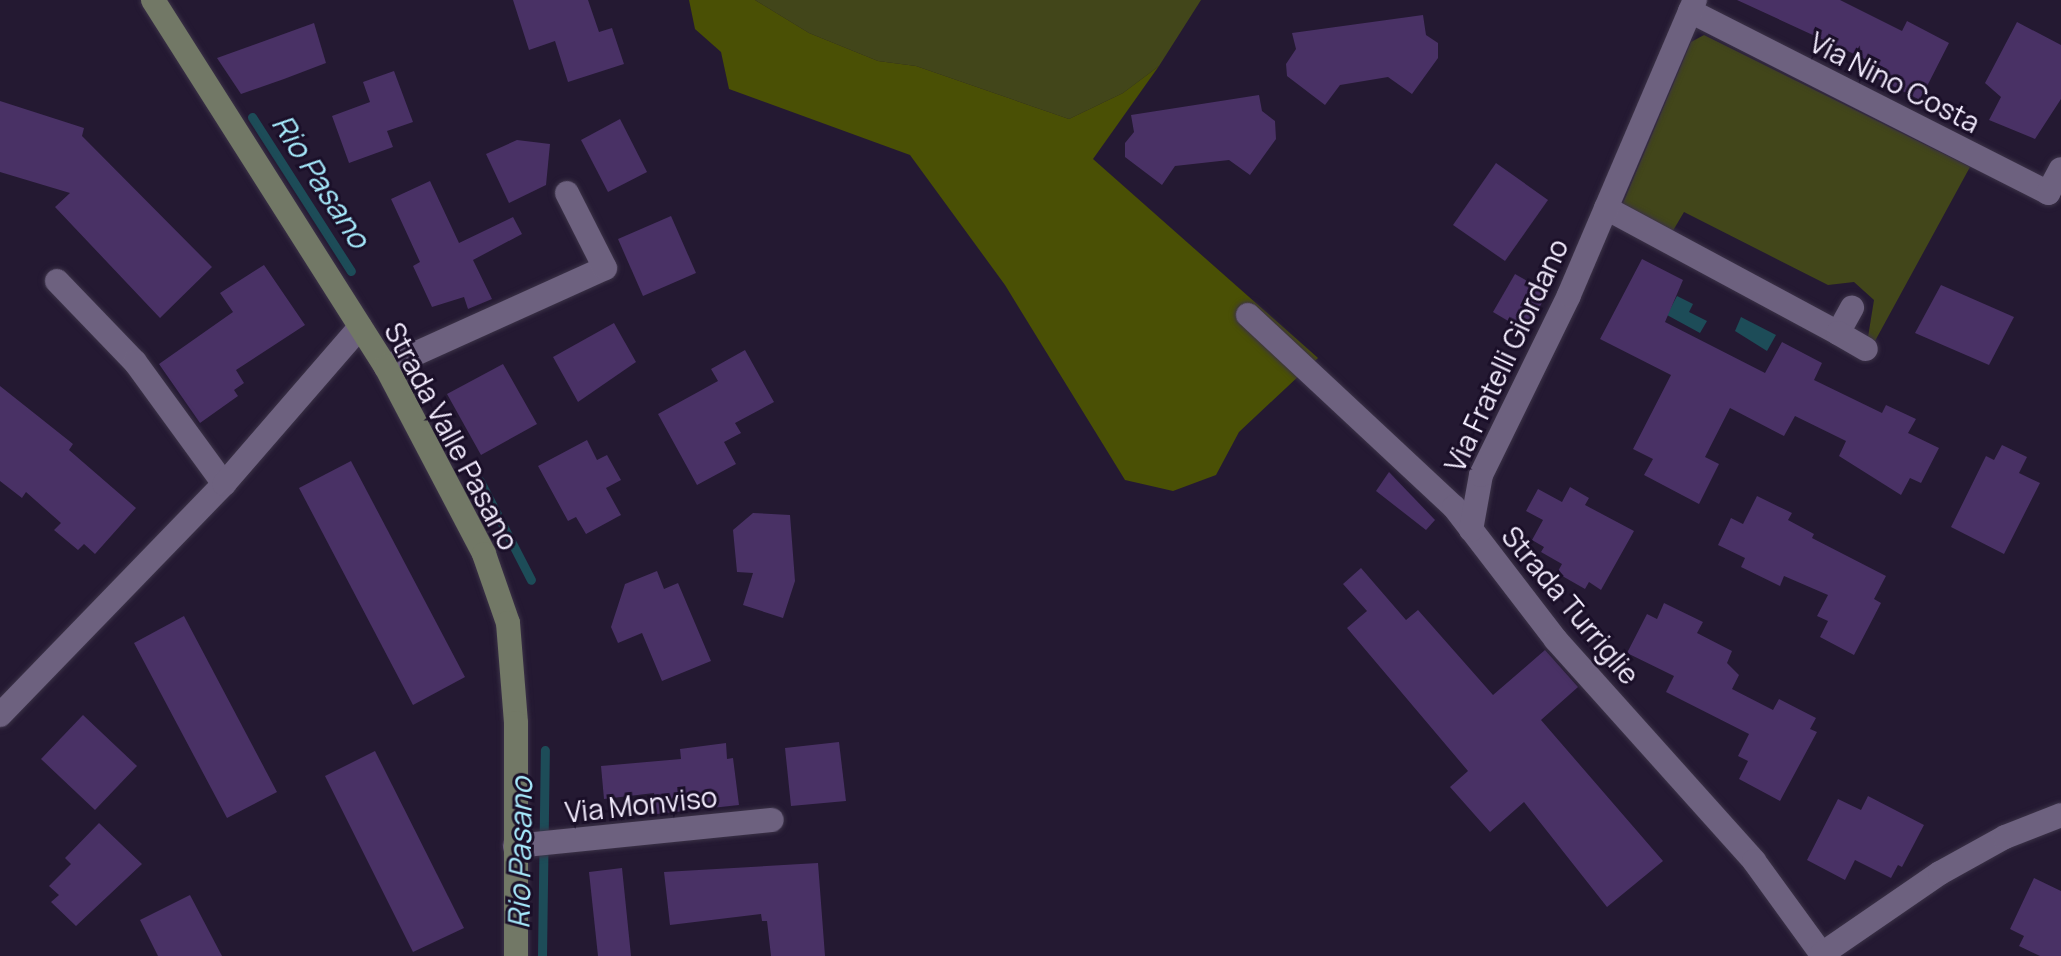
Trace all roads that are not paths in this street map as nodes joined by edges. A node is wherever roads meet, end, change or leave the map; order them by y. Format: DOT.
graph roads {
  1 [pos="153,0"];
  2 [pos="1693,6"];
  3 [pos="2061,169"];
  4 [pos="567,193"];
  5 [pos="1606,208"];
  6 [pos="57,281"];
  7 [pos="1852,308"];
  8 [pos="1248,315"];
  9 [pos="360,327"];
  10 [pos="1838,333"];
  11 [pos="1866,349"];
  12 [pos="386,367"];
  13 [pos="224,484"];
  14 [pos="1471,530"];
  15 [pos="0,715"];
  16 [pos="2061,815"];
  17 [pos="772,820"];
  18 [pos="532,845"];
  19 [pos="514,955"];
  20 [pos="1822,955"];
  1 -- 9 [label="street, Strada Valle Pasano"];
  2 -- 3 [label="street, Via Nino Costa"];
  2 -- 5 [label="street, Via Fratelli Giordano"];
  4 -- 12 [label="street"];
  5 -- 10 [label="street"];
  5 -- 14 [label="street, Via Fratelli Giordano"];
  6 -- 13 [label="street"];
  7 -- 10 [label="street"];
  8 -- 14 [label="street, Strada Turriglie"];
  9 -- 12 [label="street, Strada Valle Pasano"];
  9 -- 13 [label="street"];
  10 -- 11 [label="street"];
  12 -- 18 [label="street, Strada Valle Pasano"];
  13 -- 15 [label="street"];
  14 -- 20 [label="street, Strada Turriglie"];
  16 -- 20 [label="street"];
  17 -- 18 [label="street, Via Monviso"];
  18 -- 19 [label="street, Strada Valle Pasano"];
}
